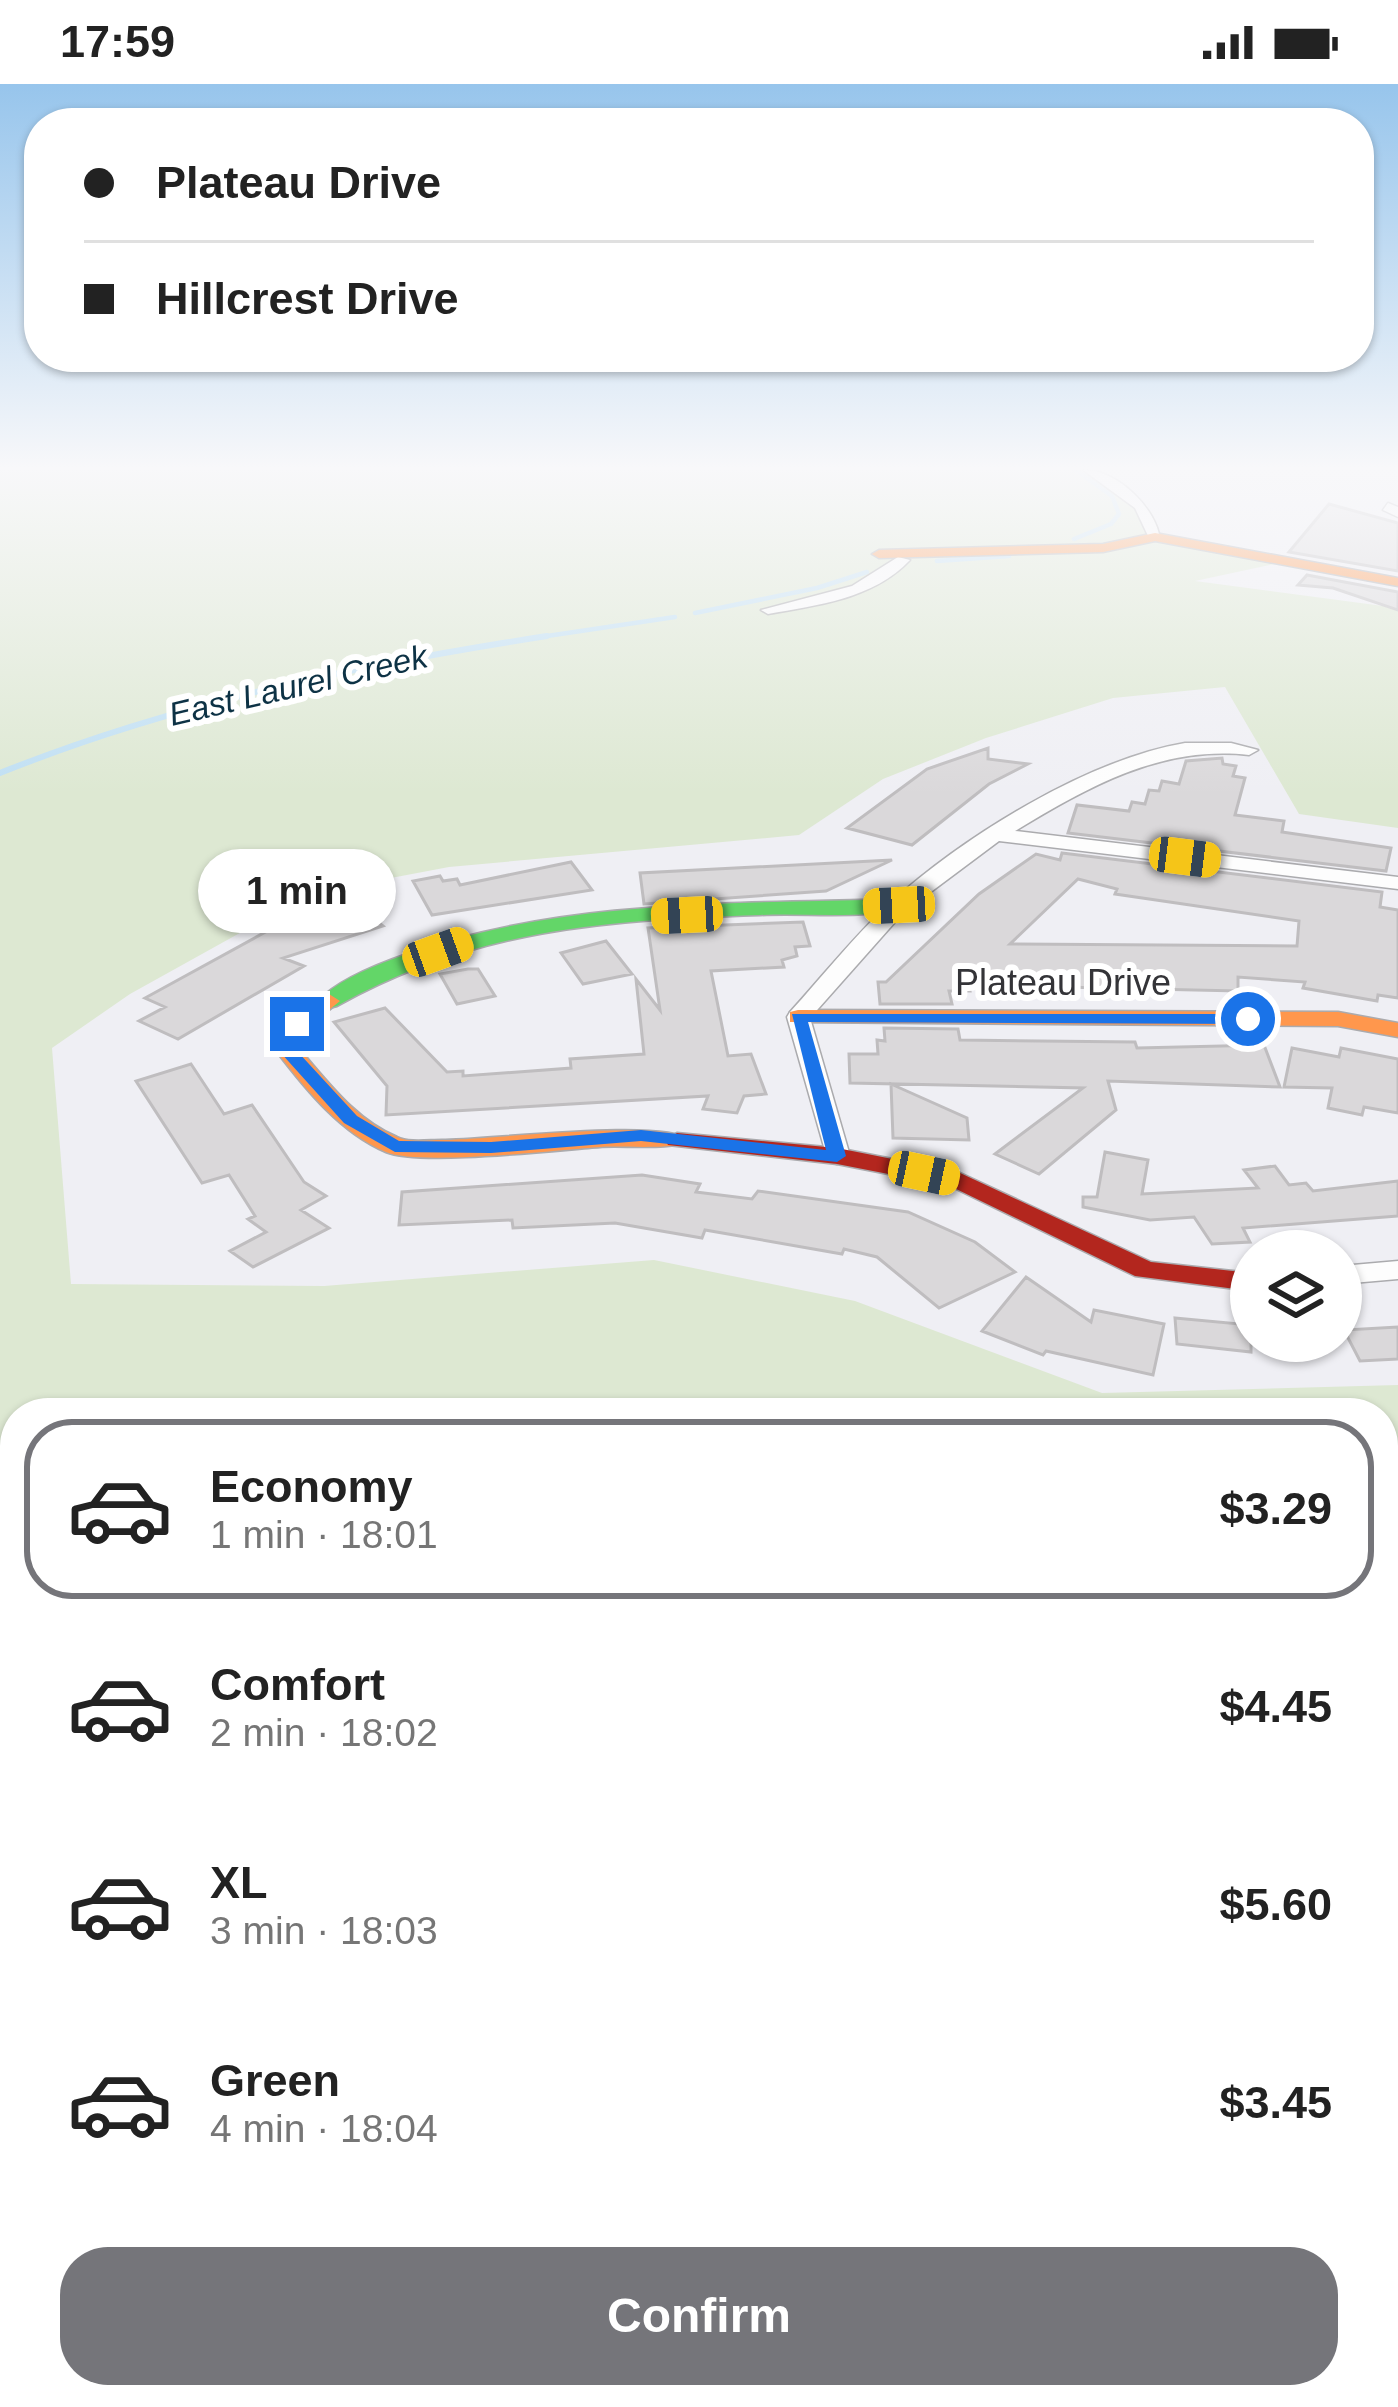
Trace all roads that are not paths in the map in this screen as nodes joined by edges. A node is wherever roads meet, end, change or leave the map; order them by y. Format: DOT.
graph roads {
  1 [pos="869,578"];
  2 [pos="768,610"];
  3 [pos="1249,749"];
  4 [pos="997,835"];
  5 [pos="1398,884"];
  6 [pos="899,905"];
  7 [pos="798,1017"];
  8 [pos="1398,1030"];
  9 [pos="837,1156"];
  10 [pos="1398,1270"];
  11 [pos="1362,1273"];
  12 [pos="1230,1280"];
  1 -- 2 [label="street"];
  3 -- 4 [label="street"];
  4 -- 5 [label="street"];
  4 -- 6 [label="street"];
  6 -- 7 [label="street"];
  6 -- 9 [label="street"];
  7 -- 8 [label="street, Plateau Drive"];
  7 -- 9 [label="street"];
  9 -- 12 [label="street"];
  10 -- 11 [label="street"];
}
